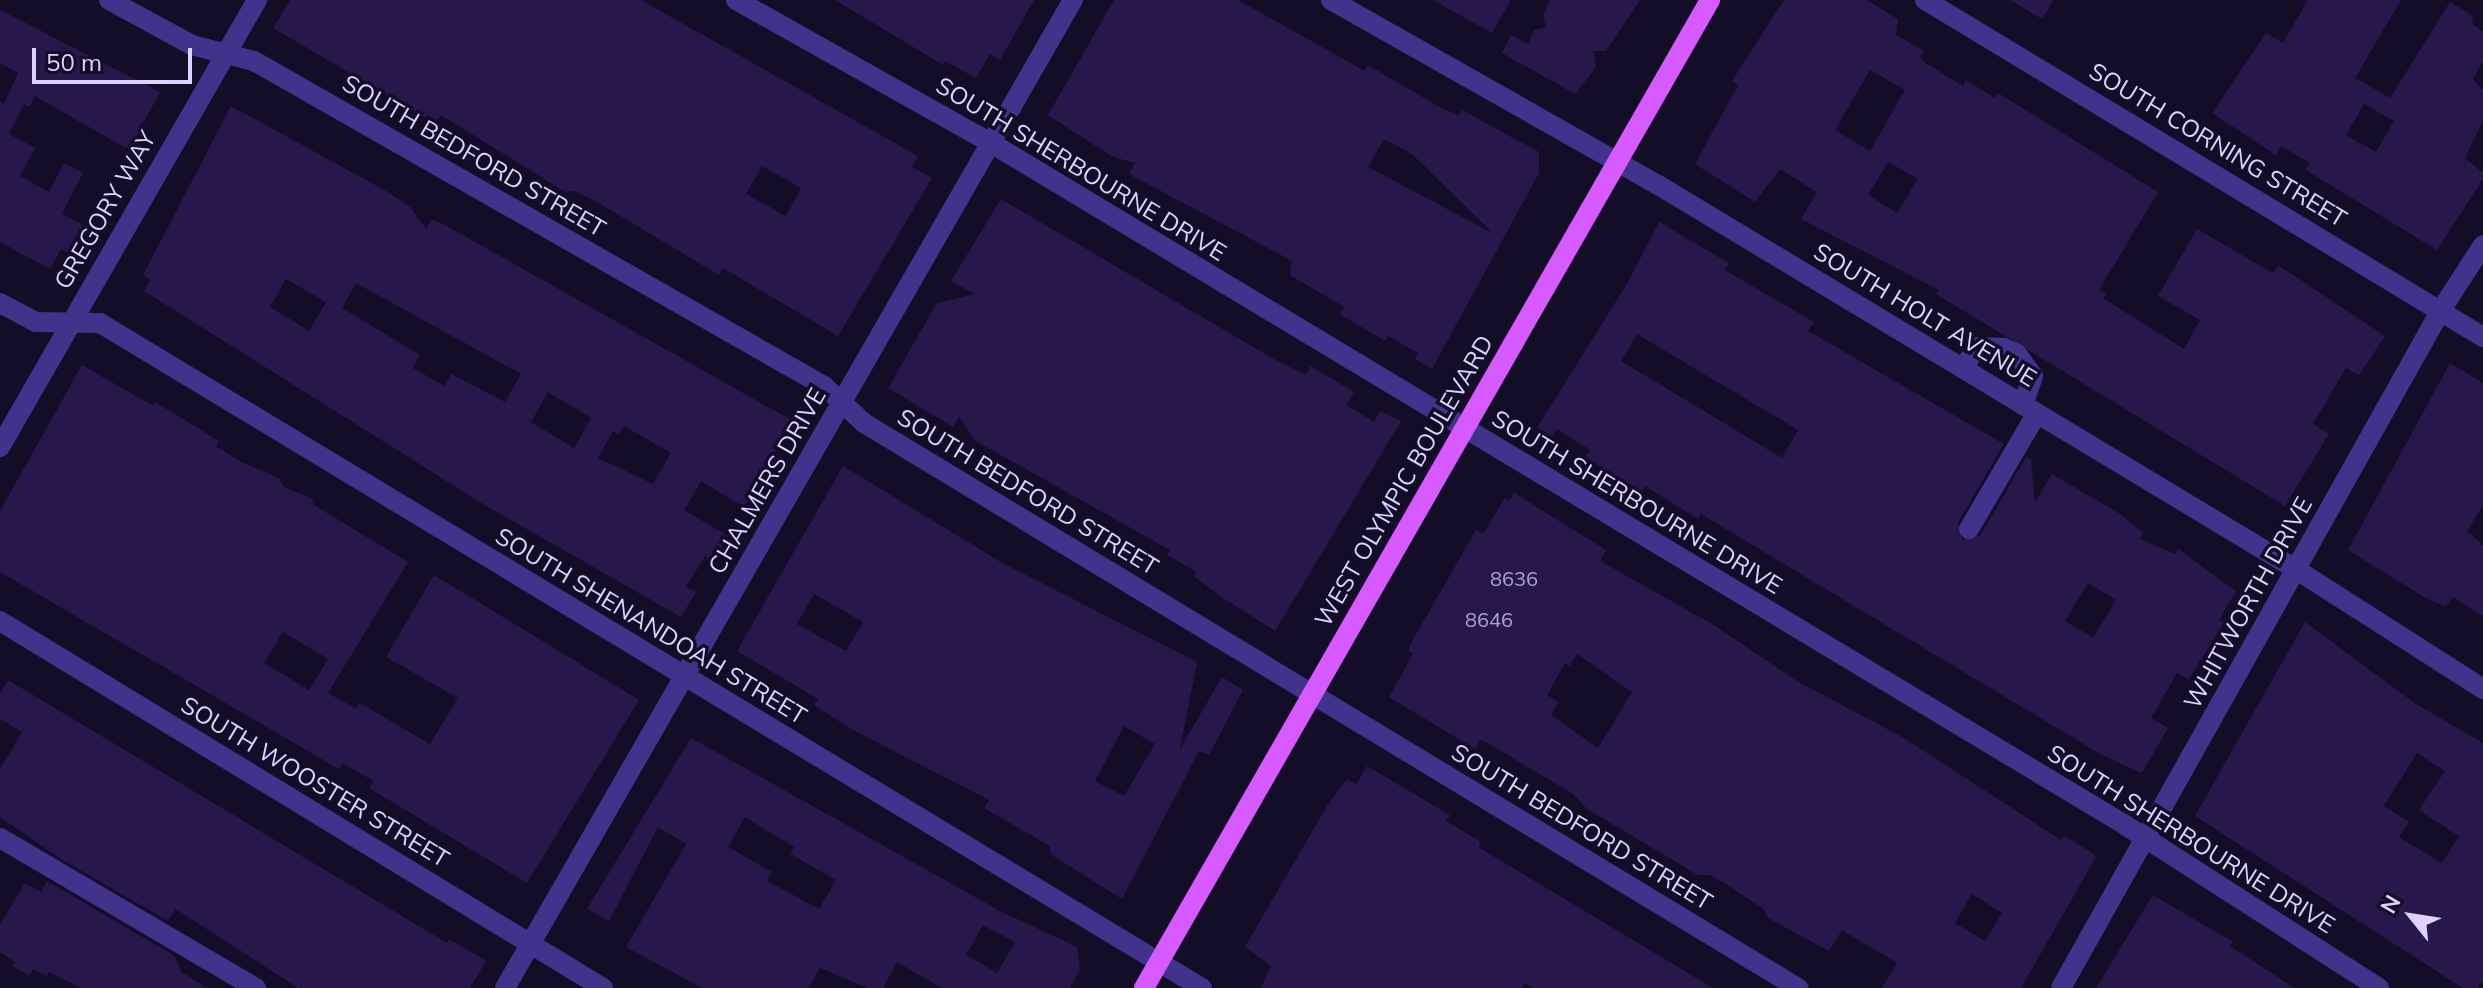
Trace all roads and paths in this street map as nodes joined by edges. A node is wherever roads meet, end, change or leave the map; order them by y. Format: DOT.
graph roads {
  1 [pos="109,0"];
  2 [pos="257,0"];
  3 [pos="736,0"];
  4 [pos="1073,0"];
  5 [pos="1331,0"];
  6 [pos="1710,0"];
  7 [pos="1925,0"];
  8 [pos="225,56"];
  9 [pos="991,143"];
  10 [pos="1618,161"];
  11 [pos="2483,245"];
  12 [pos="0,303"];
  13 [pos="2441,310"];
  14 [pos="71,321"];
  15 [pos="2483,337"];
  16 [pos="1963,368"];
  17 [pos="843,402"];
  18 [pos="2030,409"];
  19 [pos="1464,428"];
  20 [pos="0,447"];
  21 [pos="1969,529"];
  22 [pos="2297,570"];
  23 [pos="0,621"];
  24 [pos="685,677"];
  25 [pos="2483,689"];
  26 [pos="1312,694"];
  27 [pos="0,838"];
  28 [pos="2146,838"];
  29 [pos="530,944"];
  30 [pos="1159,962"];
  31 [pos="256,988"];
  32 [pos="505,988"];
  33 [pos="603,988"];
  34 [pos="1144,988"];
  35 [pos="1202,988"];
  36 [pos="1798,988"];
  37 [pos="2061,988"];
  38 [pos="2379,988"];
  1 -- 8 [label="street, SOUTH BEDFORD STREET"];
  2 -- 8 [label="street, GREGORY WAY"];
  3 -- 9 [label="street, SOUTH SHERBOURNE DRIVE"];
  4 -- 9 [label="street, CHALMERS DRIVE"];
  5 -- 10 [label="street, SOUTH HOLT AVENUE"];
  6 -- 10 [label="main road, WEST OLYMPIC BOULEVARD"];
  7 -- 13 [label="street, SOUTH CORNING STREET"];
  8 -- 14 [label="street, GREGORY WAY"];
  8 -- 17 [label="street, SOUTH BEDFORD STREET"];
  9 -- 17 [label="street, CHALMERS DRIVE"];
  9 -- 19 [label="street, SOUTH SHERBOURNE DRIVE"];
  10 -- 16 [label="street, SOUTH HOLT AVENUE"];
  10 -- 19 [label="main road, WEST OLYMPIC BOULEVARD"];
  11 -- 13 [label="street, WHITWORTH DRIVE"];
  12 -- 14 [label="street, SOUTH SHENANDOAH STREET"];
  13 -- 15 [label="street, SOUTH CORNING STREET"];
  13 -- 22 [label="street, WHITWORTH DRIVE"];
  14 -- 20 [label="street, GREGORY WAY"];
  14 -- 24 [label="street, SOUTH SHENANDOAH STREET"];
  16 -- 18 [label="street, SOUTH HOLT AVENUE"];
  16 -- 18 [label="street"];
  17 -- 24 [label="street, CHALMERS DRIVE"];
  17 -- 26 [label="street, SOUTH BEDFORD STREET"];
  18 -- 21 [label="street"];
  18 -- 22 [label="street, SOUTH HOLT AVENUE"];
  19 -- 26 [label="main road, WEST OLYMPIC BOULEVARD"];
  19 -- 28 [label="street, SOUTH SHERBOURNE DRIVE"];
  22 -- 25 [label="street, SOUTH HOLT AVENUE"];
  22 -- 28 [label="street, WHITWORTH DRIVE"];
  23 -- 29 [label="street, SOUTH WOOSTER STREET"];
  24 -- 29 [label="street, CHALMERS DRIVE"];
  24 -- 30 [label="street, SOUTH SHENANDOAH STREET"];
  26 -- 30 [label="main road, WEST OLYMPIC BOULEVARD"];
  26 -- 36 [label="street, SOUTH BEDFORD STREET"];
  27 -- 31 [label="street"];
  28 -- 37 [label="street, WHITWORTH DRIVE"];
  28 -- 38 [label="street, SOUTH SHERBOURNE DRIVE"];
  29 -- 32 [label="street, CHALMERS DRIVE"];
  29 -- 33 [label="street, SOUTH WOOSTER STREET"];
  30 -- 34 [label="main road, WEST OLYMPIC BOULEVARD"];
  30 -- 35 [label="street, SOUTH SHENANDOAH STREET"];
}
